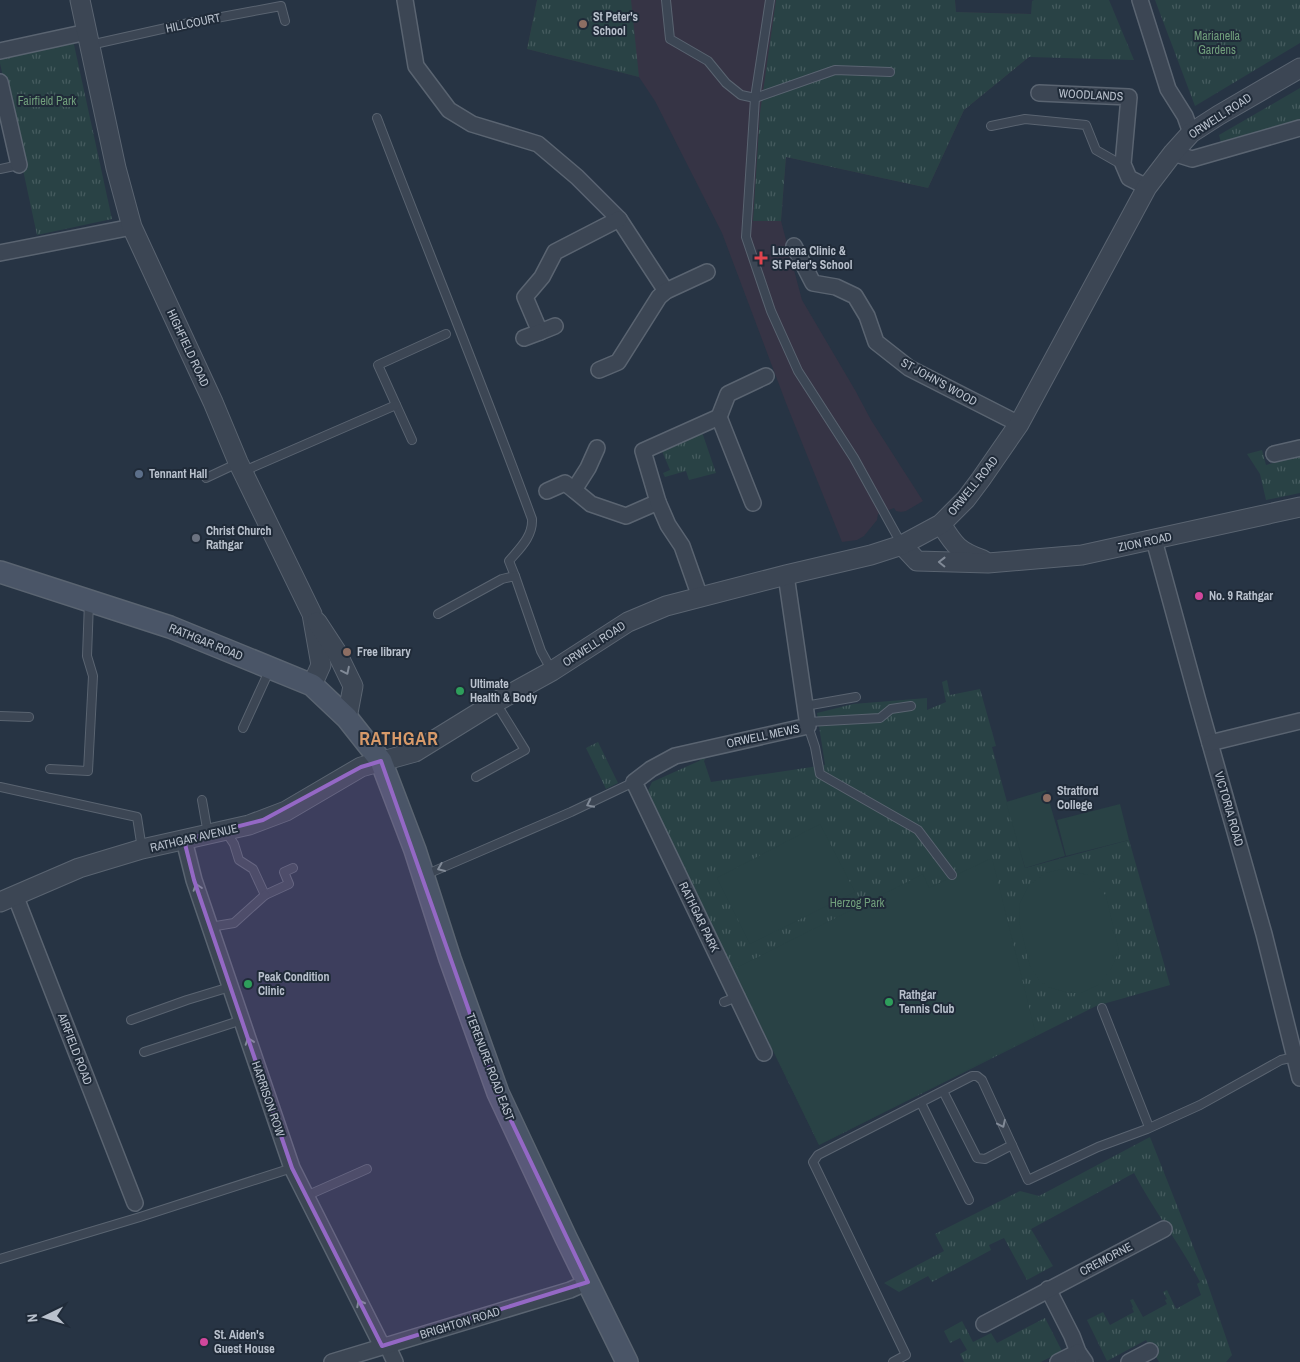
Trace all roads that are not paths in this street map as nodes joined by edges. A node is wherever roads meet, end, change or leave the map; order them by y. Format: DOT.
graph roads {
  1 [pos="80,0"];
  2 [pos="405,0"];
  3 [pos="666,0"];
  4 [pos="770,0"];
  5 [pos="1140,0"];
  6 [pos="285,21"];
  7 [pos="89,39"];
  8 [pos="0,51"];
  9 [pos="1300,68"];
  10 [pos="890,72"];
  11 [pos="0,82"];
  12 [pos="1039,93"];
  13 [pos="755,98"];
  14 [pos="377,118"];
  15 [pos="991,126"];
  16 [pos="1300,128"];
  17 [pos="1191,133"];
  18 [pos="1173,152"];
  19 [pos="1123,164"];
  20 [pos="19,165"];
  21 [pos="0,169"];
  22 [pos="1147,187"];
  23 [pos="619,220"];
  24 [pos="132,227"];
  25 [pos="794,246"];
  26 [pos="0,253"];
  27 [pos="707,272"];
  28 [pos="666,292"];
  29 [pos="555,326"];
  30 [pos="540,332"];
  31 [pos="446,334"];
  32 [pos="524,338"];
  33 [pos="599,370"];
  34 [pos="766,376"];
  35 [pos="396,405"];
  36 [pos="719,417"];
  37 [pos="1019,424"];
  38 [pos="412,440"];
  39 [pos="597,448"];
  40 [pos="1300,448"];
  41 [pos="1274,454"];
  42 [pos="241,467"];
  43 [pos="206,478"];
  44 [pos="574,490"];
  45 [pos="547,491"];
  46 [pos="658,502"];
  47 [pos="753,503"];
  48 [pos="1300,508"];
  49 [pos="941,524"];
  50 [pos="1154,540"];
  51 [pos="902,545"];
  52 [pos="988,563"];
  53 [pos="0,572"];
  54 [pos="786,575"];
  55 [pos="515,576"];
  56 [pos="0,578"];
  57 [pos="700,597"];
  58 [pos="90,601"];
  59 [pos="312,614"];
  60 [pos="438,614"];
  61 [pos="271,668"];
  62 [pos="552,671"];
  63 [pos="312,685"];
  64 [pos="856,697"];
  65 [pos="496,702"];
  66 [pos="805,706"];
  67 [pos="911,706"];
  68 [pos="0,716"];
  69 [pos="29,717"];
  70 [pos="347,718"];
  71 [pos="1300,721"];
  72 [pos="808,724"];
  73 [pos="243,728"];
  74 [pos="1210,743"];
  75 [pos="381,761"];
  76 [pos="50,769"];
  77 [pos="476,777"];
  78 [pos="634,782"];
  79 [pos="0,787"];
  80 [pos="202,800"];
  81 [pos="216,832"];
  82 [pos="184,840"];
  83 [pos="142,849"];
  84 [pos="293,868"];
  85 [pos="952,875"];
  86 [pos="423,876"];
  87 [pos="265,895"];
  88 [pos="8,898"];
  89 [pos="210,927"];
  90 [pos="230,987"];
  91 [pos="1102,1008"];
  92 [pos="131,1020"];
  93 [pos="242,1020"];
  94 [pos="144,1052"];
  95 [pos="764,1052"];
  96 [pos="1295,1057"];
  97 [pos="1300,1078"];
  98 [pos="943,1091"];
  99 [pos="920,1103"];
  100 [pos="1149,1127"];
  101 [pos="1012,1145"];
  102 [pos="292,1168"];
  103 [pos="367,1169"];
  104 [pos="306,1196"];
  105 [pos="969,1200"];
  106 [pos="135,1203"];
  107 [pos="1164,1229"];
  108 [pos="0,1258"];
  109 [pos="588,1282"];
  110 [pos="1048,1289"];
  111 [pos="984,1324"];
  112 [pos="385,1346"];
  113 [pos="1150,1351"];
  114 [pos="1081,1357"];
  115 [pos="332,1362"];
  116 [pos="395,1362"];
  117 [pos="627,1362"];
  118 [pos="893,1362"];
  119 [pos="1058,1362"];
  120 [pos="1129,1362"];
  1 -- 7 [label="street, HIGHFIELD ROAD"];
  2 -- 23 [label="street"];
  3 -- 13 [label="lane"];
  4 -- 13 [label="lane"];
  5 -- 17 [label="street"];
  6 -- 7 [label="lane, HILLCOURT"];
  7 -- 8 [label="street"];
  7 -- 24 [label="street, HIGHFIELD ROAD"];
  9 -- 17 [label="street, ORWELL ROAD"];
  10 -- 13 [label="lane"];
  11 -- 20 [label="street"];
  12 -- 19 [label="street, WOODLANDS"];
  13 -- 51 [label="lane"];
  14 -- 55 [label="lane"];
  15 -- 19 [label="lane"];
  16 -- 18 [label="street"];
  17 -- 18 [label="street, ORWELL ROAD"];
  18 -- 22 [label="street, ORWELL ROAD"];
  19 -- 22 [label="street"];
  20 -- 21 [label="lane"];
  22 -- 37 [label="street, ORWELL ROAD"];
  23 -- 28 [label="street"];
  23 -- 30 [label="street"];
  24 -- 26 [label="street"];
  24 -- 42 [label="street, HIGHFIELD ROAD"];
  25 -- 37 [label="street, ST JOHN'S WOOD"];
  27 -- 28 [label="street"];
  28 -- 33 [label="street"];
  29 -- 30 [label="street"];
  30 -- 32 [label="street"];
  31 -- 35 [label="lane"];
  34 -- 36 [label="street"];
  35 -- 38 [label="lane"];
  35 -- 42 [label="lane"];
  36 -- 46 [label="street"];
  36 -- 47 [label="street"];
  37 -- 49 [label="street, ORWELL ROAD"];
  39 -- 44 [label="street"];
  40 -- 41 [label="street"];
  42 -- 43 [label="lane"];
  42 -- 59 [label="street, HIGHFIELD ROAD"];
  44 -- 45 [label="street"];
  44 -- 46 [label="street"];
  46 -- 57 [label="street"];
  48 -- 50 [label="street, ZION ROAD"];
  49 -- 51 [label="street, ORWELL ROAD"];
  49 -- 52 [label="street, ZION ROAD"];
  50 -- 52 [label="street, ZION ROAD"];
  50 -- 74 [label="street, VICTORIA ROAD"];
  52 -- 51 [label="street, ZION ROAD, one-way"];
  51 -- 54 [label="street, ORWELL ROAD"];
  53 -- 56 [label="lane"];
  53 -- 58 [label="main road, RATHGAR ROAD"];
  54 -- 57 [label="street, ORWELL ROAD"];
  54 -- 66 [label="street, ORWELL MEWS"];
  55 -- 60 [label="lane"];
  55 -- 62 [label="lane"];
  57 -- 62 [label="street, ORWELL ROAD"];
  58 -- 61 [label="main road, RATHGAR ROAD"];
  58 -- 76 [label="lane"];
  59 -- 63 [label="street, HIGHFIELD ROAD"];
  59 -- 70 [label="street, one-way"];
  61 -- 63 [label="main road, RATHGAR ROAD"];
  61 -- 73 [label="lane"];
  62 -- 65 [label="street, ORWELL ROAD"];
  63 -- 70 [label="main road, RATHGAR ROAD"];
  64 -- 66 [label="lane"];
  65 -- 75 [label="street, ORWELL ROAD"];
  65 -- 77 [label="lane"];
  66 -- 72 [label="street, ORWELL MEWS"];
  67 -- 72 [label="lane"];
  68 -- 69 [label="lane"];
  70 -- 75 [label="main road, RATHGAR ROAD"];
  71 -- 74 [label="street"];
  72 -- 78 [label="street, ORWELL MEWS"];
  72 -- 85 [label="lane"];
  74 -- 96 [label="street, VICTORIA ROAD"];
  75 -- 81 [label="street, RATHGAR AVENUE"];
  75 -- 86 [label="main road, TERENURE ROAD EAST"];
  78 -- 86 [label="lane, one-way"];
  78 -- 95 [label="street, RATHGAR PARK"];
  79 -- 83 [label="lane"];
  80 -- 81 [label="lane"];
  81 -- 82 [label="street, RATHGAR AVENUE"];
  81 -- 87 [label="lane"];
  82 -- 83 [label="street, RATHGAR AVENUE"];
  89 -- 82 [label="street, HARRISON ROW, one-way"];
  83 -- 88 [label="street, RATHGAR AVENUE"];
  84 -- 87 [label="lane"];
  86 -- 109 [label="main road, TERENURE ROAD EAST"];
  87 -- 89 [label="lane"];
  88 -- 106 [label="street, AIRFIELD ROAD"];
  89 -- 90 [label="street, HARRISON ROW"];
  90 -- 92 [label="lane"];
  90 -- 93 [label="street, HARRISON ROW"];
  91 -- 100 [label="lane"];
  93 -- 94 [label="lane"];
  102 -- 93 [label="street, HARRISON ROW, one-way"];
  96 -- 97 [label="street, VICTORIA ROAD"];
  96 -- 100 [label="lane"];
  98 -- 99 [label="lane"];
  98 -- 101 [label="lane"];
  98 -- 101 [label="lane, one-way"];
  99 -- 105 [label="lane"];
  99 -- 118 [label="lane"];
  100 -- 101 [label="lane"];
  102 -- 104 [label="street, HARRISON ROW"];
  102 -- 108 [label="lane"];
  103 -- 104 [label="lane"];
  112 -- 104 [label="street, HARRISON ROW, one-way"];
  107 -- 110 [label="street, CREMORNE"];
  109 -- 112 [label="street, BRIGHTON ROAD"];
  109 -- 117 [label="main road, TERENURE ROAD EAST"];
  110 -- 111 [label="street, CREMORNE"];
  110 -- 114 [label="street"];
  112 -- 115 [label="street, BRIGHTON ROAD"];
  112 -- 116 [label="street, HARRISON ROW"];
  113 -- 120 [label="street"];
  114 -- 119 [label="street"];
}
